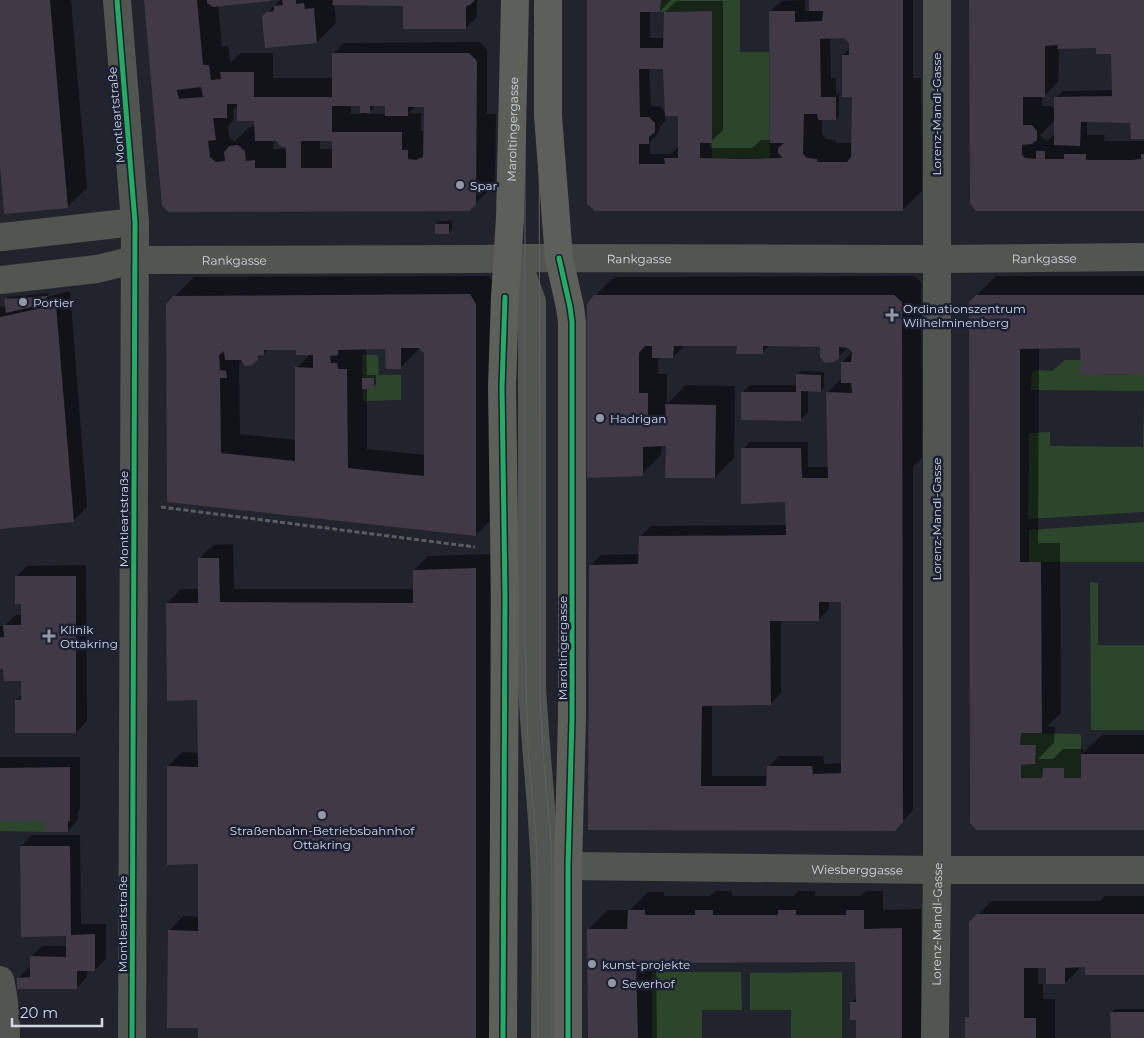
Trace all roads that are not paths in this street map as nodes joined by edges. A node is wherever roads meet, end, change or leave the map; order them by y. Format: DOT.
graph roads {
  1 [pos="117,0"];
  2 [pos="515,0"];
  3 [pos="548,0"];
  4 [pos="936,0"];
  5 [pos="134,222"];
  6 [pos="2,237"];
  7 [pos="559,258"];
  8 [pos="1144,258"];
  9 [pos="508,259"];
  10 [pos="936,259"];
  11 [pos="134,260"];
  12 [pos="0,280"];
  13 [pos="532,302"];
  14 [pos="568,866"];
  15 [pos="937,870"];
  16 [pos="1144,870"];
  17 [pos="0,980"];
  18 [pos="6,1038"];
  19 [pos="132,1038"];
  20 [pos="503,1038"];
  21 [pos="545,1038"];
  22 [pos="568,1038"];
  23 [pos="935,1038"];
  1 -- 5 [label="street, Montleartstraße"];
  2 -- 9 [label="main road, Maroltingergasse"];
  3 -- 7 [label="main road, Maroltingergasse"];
  4 -- 10 [label="street, Lorenz-Mandl-Gasse"];
  5 -- 6 [label="street"];
  5 -- 11 [label="street, Montleartstraße"];
  7 -- 9 [label="street, Rankgasse"];
  7 -- 10 [label="street, Rankgasse"];
  7 -- 13 [label="street"];
  7 -- 14 [label="main road, Maroltingergasse"];
  8 -- 10 [label="street, Rankgasse"];
  9 -- 11 [label="street, Rankgasse"];
  9 -- 13 [label="street"];
  9 -- 20 [label="main road, Maroltingergasse"];
  10 -- 15 [label="street, Lorenz-Mandl-Gasse"];
  11 -- 12 [label="street, Rankgasse"];
  11 -- 19 [label="street, Montleartstraße"];
  13 -- 21 [label="street"];
  14 -- 15 [label="street, Wiesberggasse"];
  14 -- 22 [label="main road, Maroltingergasse"];
  15 -- 16 [label="street, Wiesberggasse"];
  15 -- 23 [label="street, Lorenz-Mandl-Gasse"];
  17 -- 18 [label="street"];
}
